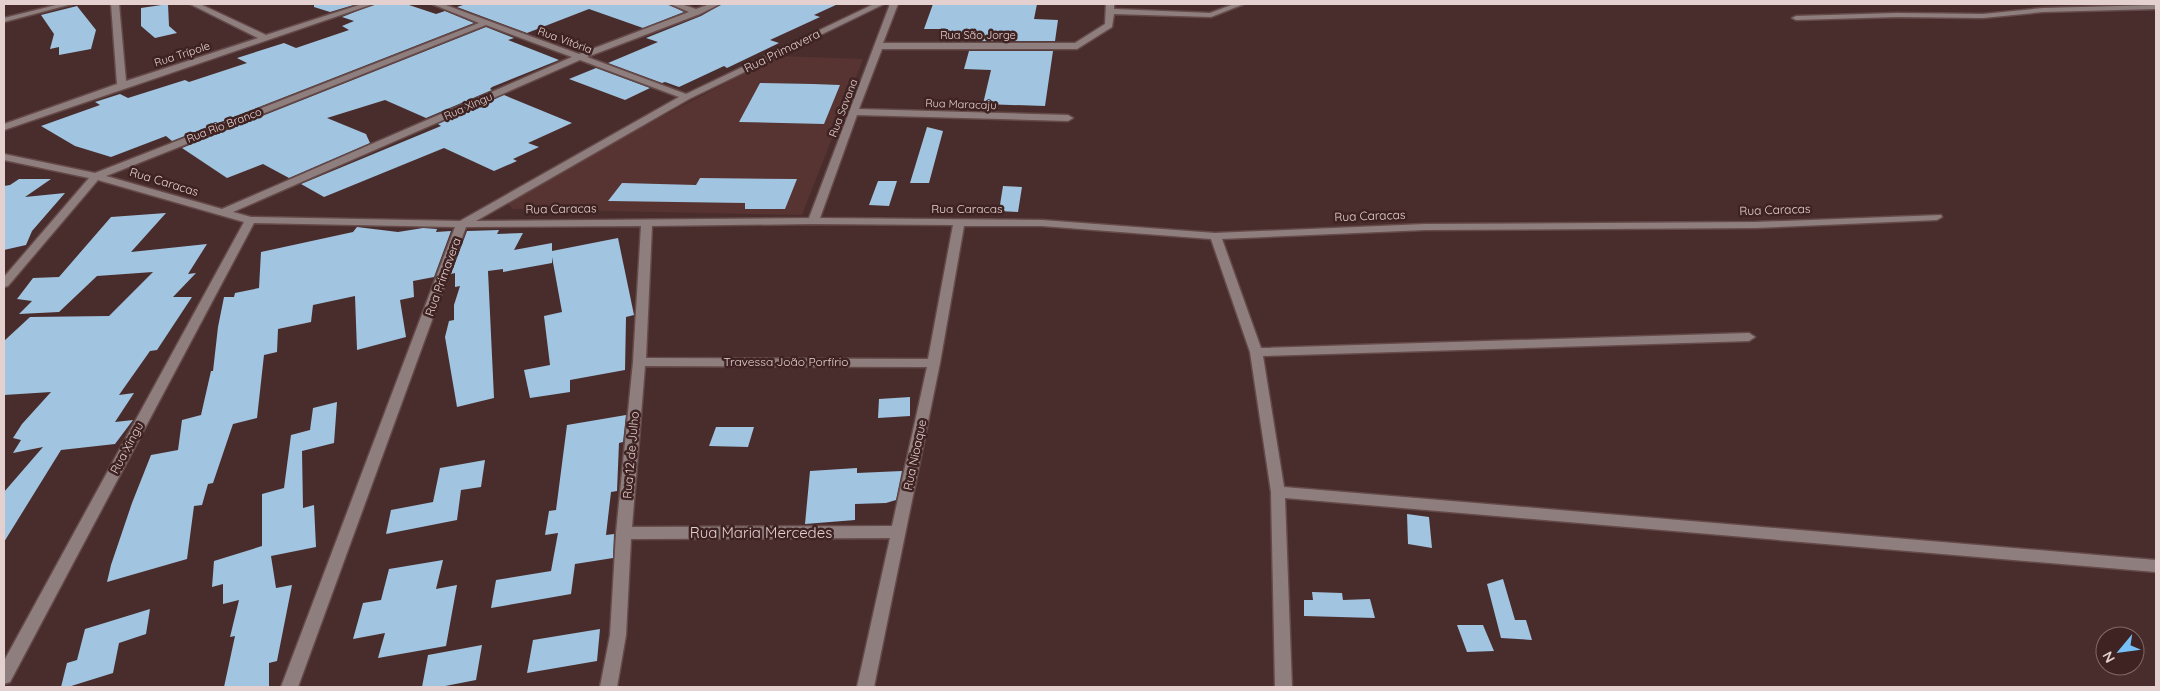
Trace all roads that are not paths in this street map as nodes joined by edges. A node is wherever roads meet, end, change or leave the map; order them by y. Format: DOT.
graph roads {
  1 [pos="68,4"];
  2 [pos="115,4"];
  3 [pos="194,4"];
  4 [pos="369,4"];
  5 [pos="436,4"];
  6 [pos="674,4"];
  7 [pos="716,4"];
  8 [pos="880,4"];
  9 [pos="894,4"];
  10 [pos="1240,4"];
  11 [pos="1110,7"];
  12 [pos="2156,7"];
  13 [pos="697,12"];
  14 [pos="1796,18"];
  15 [pos="4,20"];
  16 [pos="485,23"];
  17 [pos="264,38"];
  18 [pos="878,46"];
  19 [pos="580,57"];
  20 [pos="122,85"];
  21 [pos="686,97"];
  22 [pos="853,112"];
  23 [pos="1068,118"];
  24 [pos="4,127"];
  25 [pos="4,157"];
  26 [pos="96,176"];
  27 [pos="222,213"];
  28 [pos="1937,217"];
  29 [pos="250,220"];
  30 [pos="813,221"];
  31 [pos="647,222"];
  32 [pos="959,223"];
  33 [pos="462,224"];
  34 [pos="1215,236"];
  35 [pos="4,284"];
  36 [pos="1748,337"];
  37 [pos="1256,352"];
  38 [pos="639,362"];
  39 [pos="934,363"];
  40 [pos="1278,492"];
  41 [pos="898,532"];
  42 [pos="624,534"];
  43 [pos="2156,566"];
  44 [pos="4,677"];
  45 [pos="289,687"];
  46 [pos="608,687"];
  47 [pos="866,687"];
  48 [pos="1283,687"];
  1 -- 15 [label="street"];
  2 -- 20 [label="street"];
  3 -- 17 [label="street"];
  4 -- 17 [label="street, Rua Trípole"];
  5 -- 16 [label="street, Rua Vitória"];
  6 -- 13 [label="street"];
  7 -- 13 [label="street, Rua Xingu"];
  8 -- 21 [label="street, Rua Primavera"];
  9 -- 18 [label="street, Rua Savana"];
  10 -- 11 [label="street"];
  11 -- 18 [label="street, Rua São Jorge"];
  12 -- 14 [label="street"];
  13 -- 19 [label="street, Rua Xingu"];
  16 -- 19 [label="street, Rua Vitória"];
  16 -- 26 [label="street, Rua Rio Branco"];
  17 -- 20 [label="street, Rua Trípole"];
  18 -- 22 [label="street, Rua Savana"];
  19 -- 21 [label="street, Rua Vitória"];
  19 -- 27 [label="street, Rua Xingu"];
  20 -- 24 [label="street, Rua Trípole"];
  21 -- 33 [label="street, Rua Primavera"];
  22 -- 23 [label="street, Rua Maracaju"];
  22 -- 30 [label="street, Rua Savana"];
  25 -- 26 [label="street, Rua Caracas"];
  26 -- 27 [label="street, Rua Caracas"];
  26 -- 35 [label="street, Rua Rio Branco"];
  27 -- 29 [label="street, Rua Caracas"];
  28 -- 34 [label="street, Rua Caracas"];
  29 -- 33 [label="street, Rua Caracas"];
  29 -- 44 [label="street, Rua Xingu"];
  30 -- 31 [label="street, Rua Caracas"];
  30 -- 32 [label="street, Rua Caracas"];
  31 -- 33 [label="street, Rua Caracas"];
  31 -- 38 [label="street, Rua 12 de Julho"];
  32 -- 34 [label="street, Rua Caracas"];
  32 -- 39 [label="street, Rua Nioaque"];
  33 -- 45 [label="street, Rua Primavera"];
  34 -- 37 [label="street"];
  36 -- 37 [label="street"];
  37 -- 40 [label="street"];
  38 -- 39 [label="street, Travessa João Porfírio"];
  38 -- 42 [label="street, Rua 12 de Julho"];
  39 -- 41 [label="street, Rua Nioaque"];
  40 -- 43 [label="street"];
  40 -- 48 [label="street"];
  41 -- 42 [label="street, Rua Maria Mercedes"];
  41 -- 47 [label="street, Rua Nioaque"];
  42 -- 46 [label="street, Rua 12 de Julho"];
}
